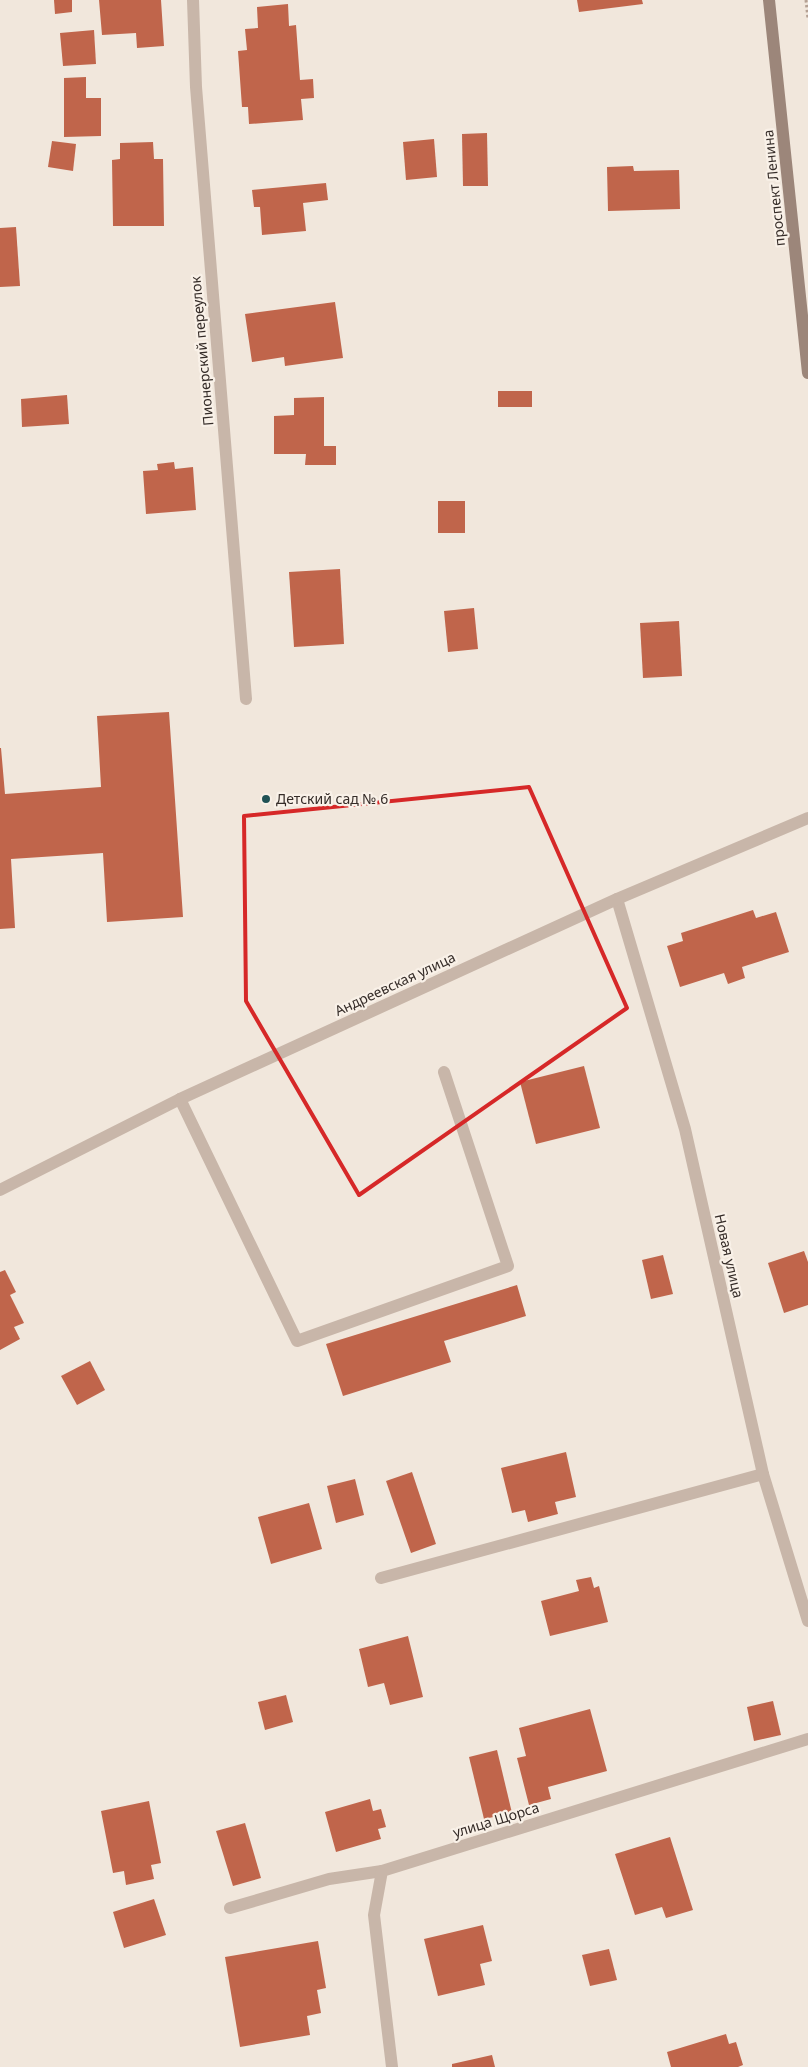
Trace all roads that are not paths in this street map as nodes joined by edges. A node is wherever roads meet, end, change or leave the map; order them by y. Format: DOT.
graph roads {
  1 [pos="193,0"];
  2 [pos="769,0"];
  3 [pos="808,373"];
  4 [pos="246,700"];
  5 [pos="808,818"];
  6 [pos="616,899"];
  7 [pos="444,1072"];
  8 [pos="180,1099"];
  9 [pos="0,1190"];
  10 [pos="763,1474"];
  11 [pos="381,1578"];
  12 [pos="808,1621"];
  13 [pos="808,1739"];
  14 [pos="382,1871"];
  15 [pos="230,1908"];
  16 [pos="392,2067"];
  1 -- 4 [label="street, Пионерский переулок"];
  2 -- 3 [label="street, проспект Ленина"];
  5 -- 6 [label="street, Андреевская улица"];
  6 -- 8 [label="street, Андреевская улица"];
  6 -- 10 [label="street, Новая улица"];
  7 -- 8 [label="street"];
  8 -- 9 [label="street, Андреевская улица"];
  10 -- 11 [label="street"];
  10 -- 12 [label="street, Новая улица"];
  13 -- 14 [label="street, улица Щорса"];
  14 -- 15 [label="street, улица Щорса"];
  14 -- 16 [label="street"];
}
